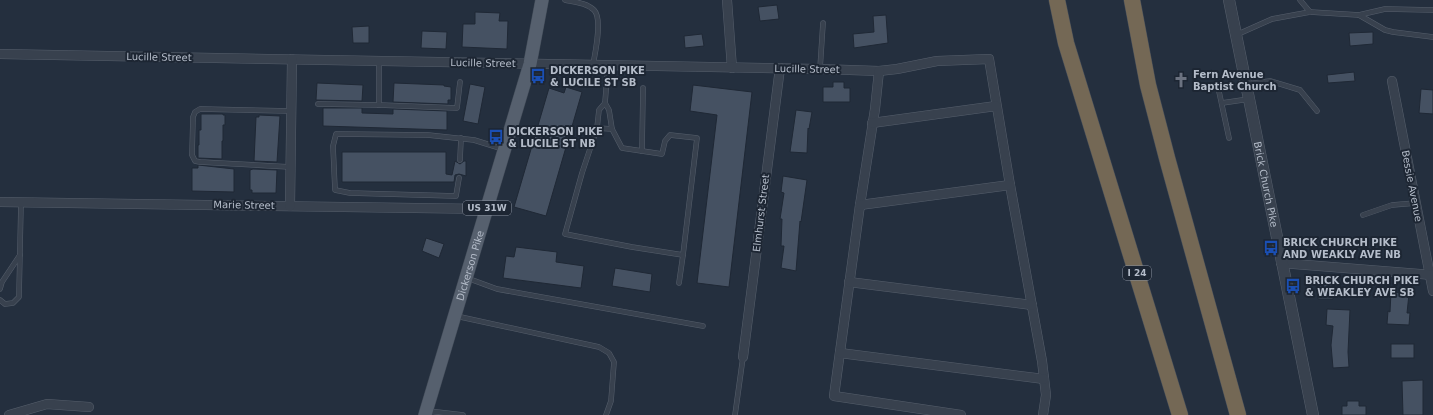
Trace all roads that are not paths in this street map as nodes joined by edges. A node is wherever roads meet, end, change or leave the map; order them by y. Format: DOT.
graph roads {
  1 [pos="542,0"];
  2 [pos="565,0"];
  3 [pos="727,0"];
  4 [pos="1057,0"];
  5 [pos="1132,0"];
  6 [pos="1229,0"];
  7 [pos="1300,0"];
  8 [pos="1433,10"];
  9 [pos="1310,12"];
  10 [pos="1359,15"];
  11 [pos="823,23"];
  12 [pos="1236,35"];
  13 [pos="1433,37"];
  14 [pos="0,54"];
  15 [pos="292,59"];
  16 [pos="379,61"];
  17 [pos="530,64"];
  18 [pos="593,65"];
  19 [pos="608,65"];
  20 [pos="732,68"];
  21 [pos="780,68"];
  22 [pos="820,69"];
  23 [pos="879,71"];
  24 [pos="1392,81"];
  25 [pos="460,82"];
  26 [pos="1246,84"];
  27 [pos="1218,87"];
  28 [pos="643,88"];
  29 [pos="1249,99"];
  30 [pos="605,103"];
  31 [pos="1222,103"];
  32 [pos="318,104"];
  33 [pos="379,104"];
  34 [pos="996,106"];
  35 [pos="1317,110"];
  36 [pos="292,111"];
  37 [pos="872,123"];
  38 [pos="597,128"];
  39 [pos="612,130"];
  40 [pos="461,138"];
  41 [pos="1229,138"];
  42 [pos="504,150"];
  43 [pos="642,151"];
  44 [pos="460,160"];
  45 [pos="291,167"];
  46 [pos="459,178"];
  47 [pos="1010,185"];
  48 [pos="0,202"];
  49 [pos="21,202"];
  50 [pos="1416,203"];
  51 [pos="860,205"];
  52 [pos="290,206"];
  53 [pos="487,209"];
  54 [pos="1363,215"];
  55 [pos="20,255"];
  56 [pos="683,255"];
  57 [pos="1281,262"];
  58 [pos="1431,275"];
  59 [pos="466,278"];
  60 [pos="850,282"];
  61 [pos="679,283"];
  62 [pos="0,289"];
  63 [pos="1433,291"];
  64 [pos="0,300"];
  65 [pos="1032,305"];
  66 [pos="455,316"];
  67 [pos="704,326"];
  68 [pos="840,353"];
  69 [pos="743,357"];
  70 [pos="1044,379"];
  71 [pos="89,407"];
  72 [pos="426,413"];
  73 [pos="9,415"];
  74 [pos="462,415"];
  75 [pos="606,415"];
  76 [pos="735,415"];
  77 [pos="961,415"];
  78 [pos="1043,415"];
  79 [pos="1180,415"];
  80 [pos="1238,415"];
  81 [pos="1314,415"];
  1 -- 17 [label="main road, Dickerson Pike / US 31W"];
  2 -- 18 [label="lane"];
  3 -- 20 [label="street"];
  4 -- 79 [label="highway, I 24"];
  5 -- 80 [label="highway"];
  6 -- 12 [label="street, Brick Church Pike"];
  7 -- 9 [label="lane"];
  8 -- 10 [label="lane"];
  9 -- 10 [label="lane"];
  9 -- 12 [label="lane"];
  10 -- 13 [label="lane"];
  11 -- 22 [label="lane"];
  12 -- 26 [label="street, Brick Church Pike"];
  14 -- 15 [label="street, Lucille Street"];
  15 -- 16 [label="street, Lucille Street"];
  15 -- 36 [label="street"];
  16 -- 17 [label="street, Lucille Street"];
  16 -- 33 [label="lane"];
  17 -- 18 [label="street, Lucille Street"];
  17 -- 42 [label="main road, Dickerson Pike / US 31W"];
  18 -- 19 [label="street, Lucille Street"];
  19 -- 20 [label="street, Lucille Street"];
  19 -- 30 [label="lane"];
  20 -- 21 [label="street, Lucille Street"];
  21 -- 22 [label="street, Lucille Street"];
  21 -- 69 [label="street, Elmhurst Street"];
  22 -- 23 [label="street, Lucille Street"];
  23 -- 34 [label="street, Lucille Street"];
  23 -- 37 [label="street"];
  24 -- 50 [label="street, Bessie Avenue"];
  25 -- 33 [label="lane"];
  26 -- 29 [label="street, Brick Church Pike"];
  26 -- 35 [label="lane"];
  27 -- 31 [label="lane"];
  28 -- 43 [label="lane"];
  29 -- 31 [label="lane"];
  29 -- 57 [label="street, Brick Church Pike"];
  30 -- 38 [label="lane"];
  30 -- 39 [label="lane"];
  31 -- 41 [label="lane"];
  32 -- 33 [label="lane"];
  34 -- 37 [label="street"];
  34 -- 47 [label="street"];
  36 -- 45 [label="street"];
  36 -- 45 [label="lane"];
  37 -- 51 [label="street"];
  38 -- 39 [label="lane"];
  38 -- 56 [label="lane"];
  39 -- 43 [label="lane"];
  40 -- 42 [label="lane"];
  40 -- 44 [label="lane"];
  40 -- 46 [label="lane"];
  42 -- 53 [label="main road, Dickerson Pike / US 31W"];
  43 -- 56 [label="lane"];
  45 -- 52 [label="street"];
  47 -- 51 [label="street"];
  47 -- 65 [label="street"];
  48 -- 49 [label="street, Marie Street"];
  49 -- 52 [label="street, Marie Street"];
  49 -- 55 [label="lane"];
  50 -- 54 [label="lane"];
  50 -- 58 [label="street, Bessie Avenue"];
  51 -- 60 [label="street"];
  52 -- 53 [label="street, Marie Street"];
  53 -- 59 [label="main road, Dickerson Pike / US 31W"];
  55 -- 62 [label="lane"];
  55 -- 64 [label="lane"];
  56 -- 61 [label="lane"];
  57 -- 58 [label="street"];
  57 -- 81 [label="street, Brick Church Pike"];
  58 -- 63 [label="street, Bessie Avenue"];
  59 -- 66 [label="main road, Dickerson Pike / US 31W"];
  59 -- 67 [label="lane"];
  60 -- 65 [label="street"];
  60 -- 68 [label="street"];
  65 -- 70 [label="street"];
  66 -- 72 [label="main road, Dickerson Pike / US 31W"];
  66 -- 75 [label="lane"];
  68 -- 70 [label="street"];
  68 -- 77 [label="street"];
  69 -- 76 [label="lane"];
  70 -- 78 [label="street"];
  71 -- 73 [label="street"];
  72 -- 74 [label="lane"];
}
